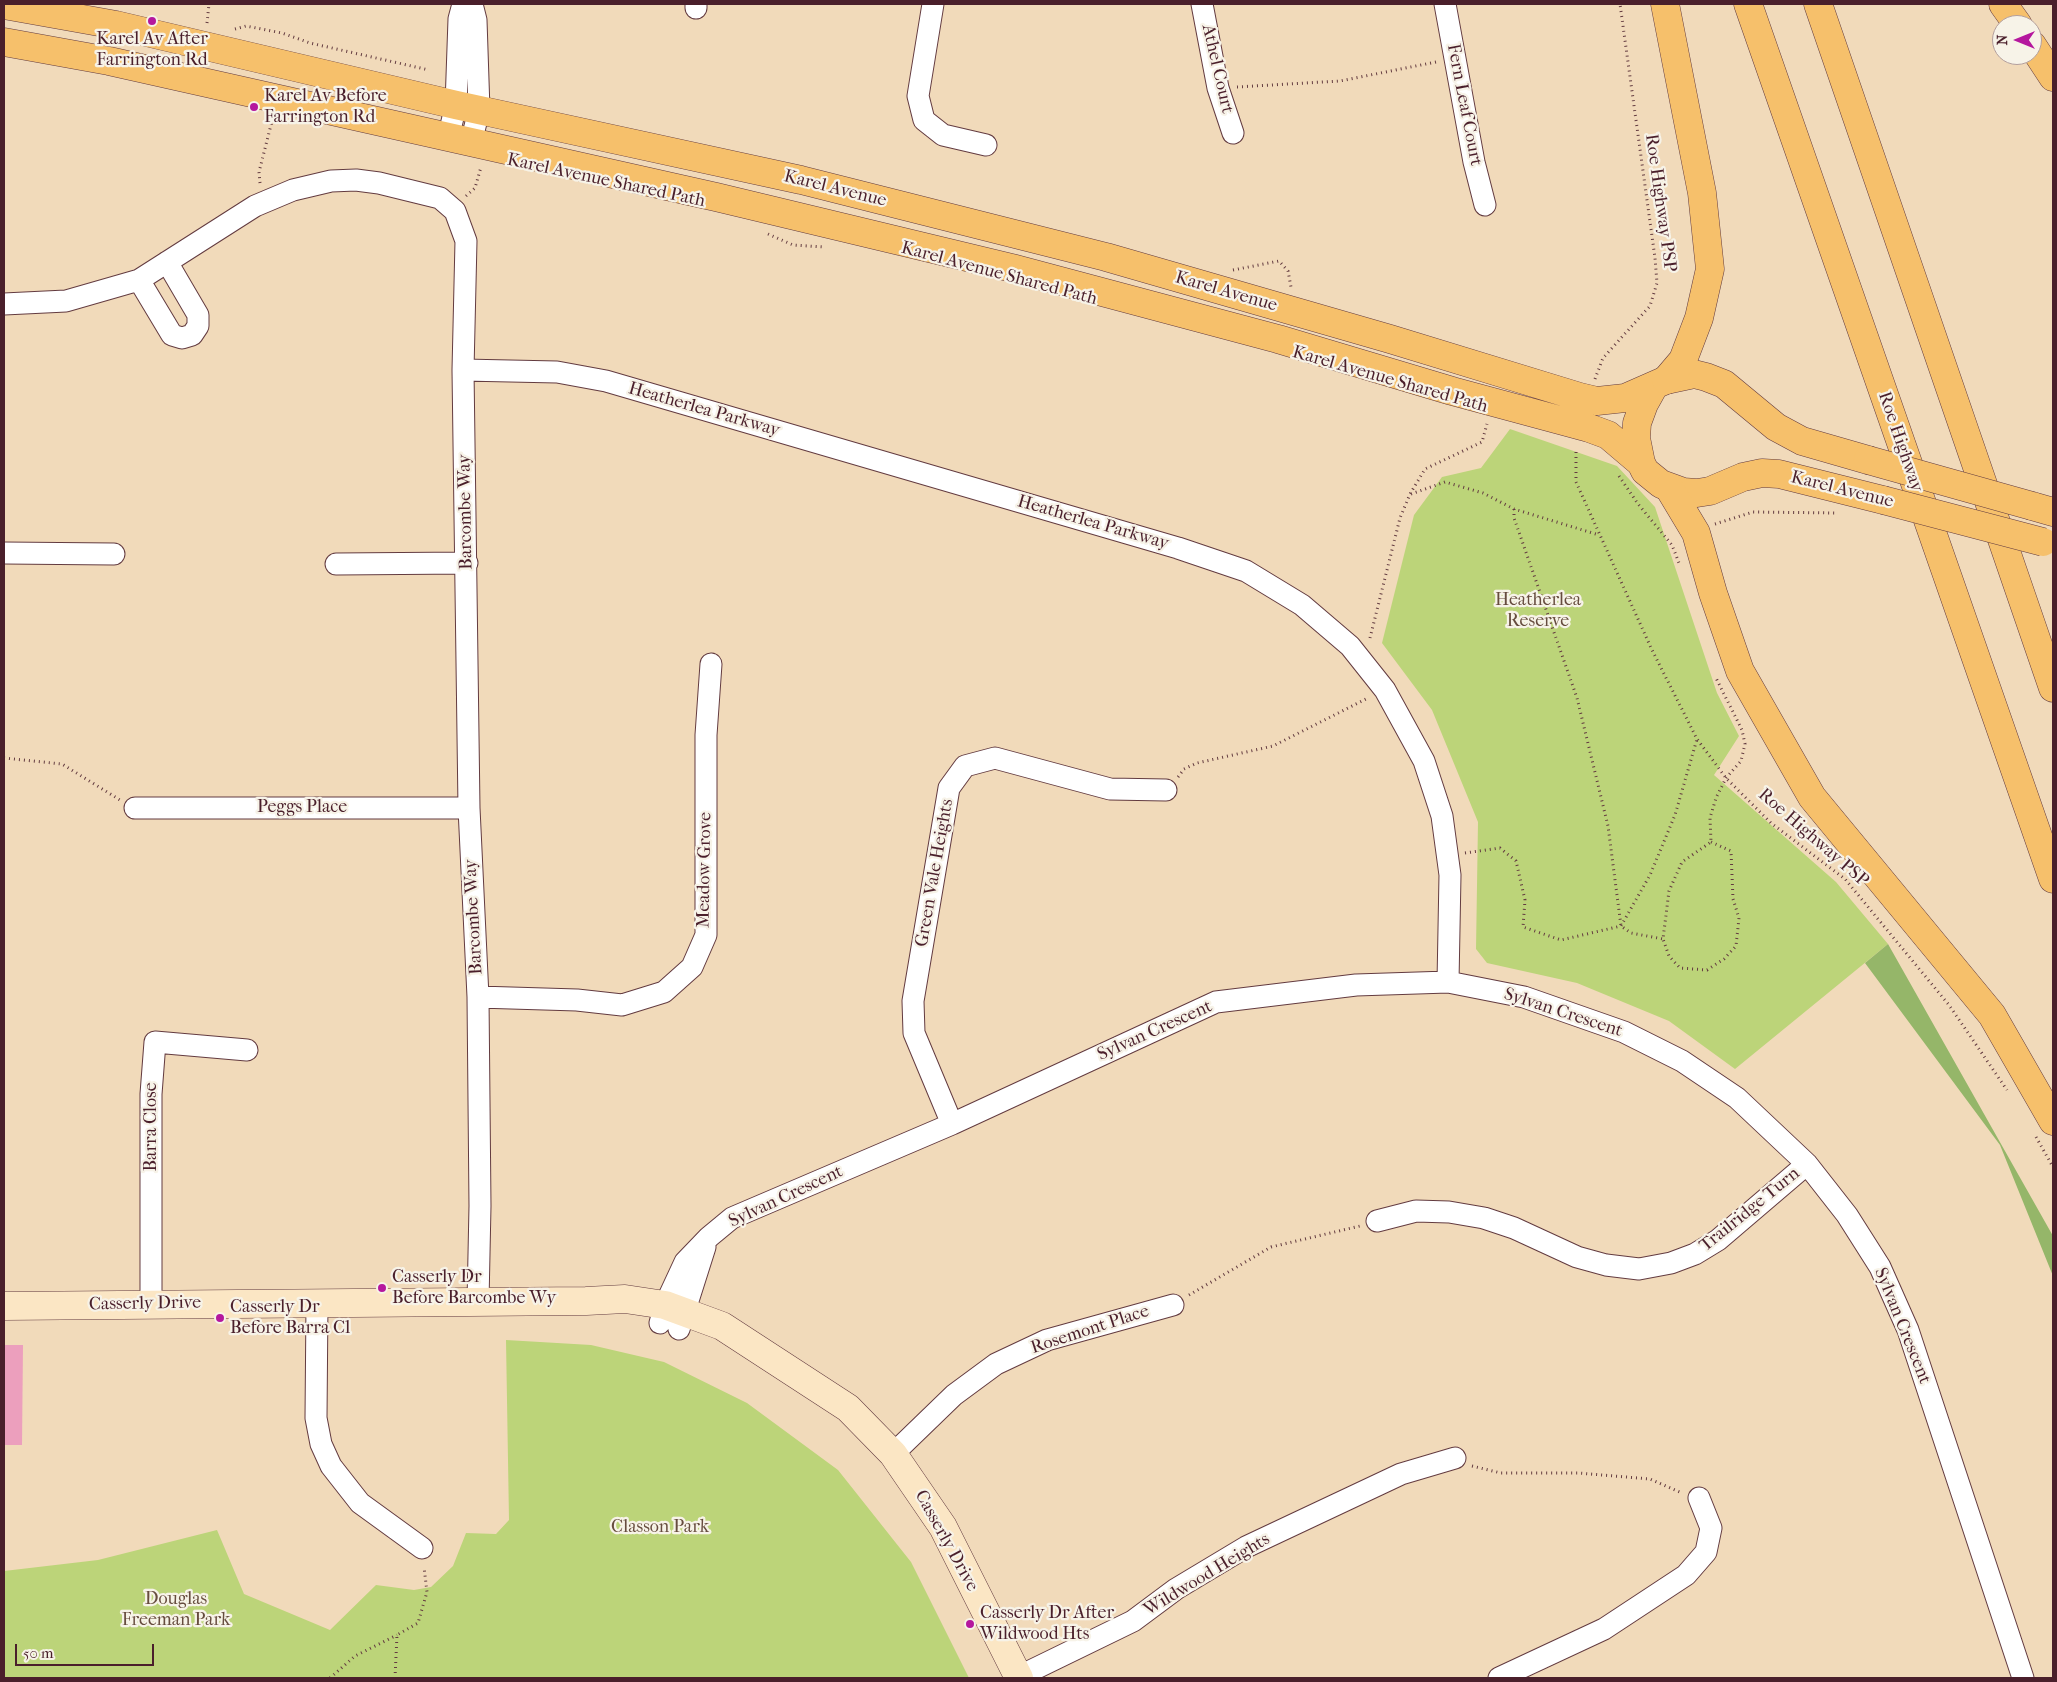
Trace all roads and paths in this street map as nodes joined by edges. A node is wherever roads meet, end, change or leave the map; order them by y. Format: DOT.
graph roads {
  1 [pos="208,4"];
  2 [pos="463,4"];
  3 [pos="472,4"];
  4 [pos="933,4"];
  5 [pos="1202,4"];
  6 [pos="1445,4"];
  7 [pos="1620,4"];
  8 [pos="1665,4"];
  9 [pos="1748,4"];
  10 [pos="1818,4"];
  11 [pos="2003,4"];
  12 [pos="4,5"];
  13 [pos="2011,15"];
  14 [pos="229,28"];
  15 [pos="207,31"];
  16 [pos="4,42"];
  17 [pos="38,47"];
  18 [pos="4,57"];
  19 [pos="2042,60"];
  20 [pos="1428,64"];
  21 [pos="430,70"];
  22 [pos="2053,77"];
  23 [pos="1218,88"];
  24 [pos="467,107"];
  25 [pos="281,121"];
  26 [pos="1233,133"];
  27 [pos="986,145"];
  28 [pos="468,153"];
  29 [pos="702,158"];
  30 [pos="488,168"];
  31 [pos="268,201"];
  32 [pos="1486,205"];
  33 [pos="455,211"];
  34 [pos="816,221"];
  35 [pos="767,234"];
  36 [pos="829,247"];
  37 [pos="167,262"];
  38 [pos="139,280"];
  39 [pos="4,304"];
  40 [pos="463,370"];
  41 [pos="1660,383"];
  42 [pos="1593,387"];
  43 [pos="1479,421"];
  44 [pos="1488,423"];
  45 [pos="1497,425"];
  46 [pos="1576,452"];
  47 [pos="1641,463"];
  48 [pos="1614,468"];
  49 [pos="1669,488"];
  50 [pos="1410,494"];
  51 [pos="1514,508"];
  52 [pos="2043,509"];
  53 [pos="1841,513"];
  54 [pos="1696,533"];
  55 [pos="1600,535"];
  56 [pos="2048,544"];
  57 [pos="4,553"];
  58 [pos="114,554"];
  59 [pos="467,563"];
  60 [pos="336,564"];
  61 [pos="1371,644"];
  62 [pos="711,664"];
  63 [pos="2053,688"];
  64 [pos="1385,690"];
  65 [pos="1697,739"];
  66 [pos="4,758"];
  67 [pos="1726,778"];
  68 [pos="1166,790"];
  69 [pos="135,808"];
  70 [pos="469,808"];
  71 [pos="1711,842"];
  72 [pos="1447,856"];
  73 [pos="2053,879"];
  74 [pos="1620,926"];
  75 [pos="1663,939"];
  76 [pos="1448,982"];
  77 [pos="478,997"];
  78 [pos="247,1050"];
  79 [pos="2009,1093"];
  80 [pos="952,1124"];
  81 [pos="2044,1128"];
  82 [pos="1807,1164"];
  83 [pos="2053,1167"];
  84 [pos="1377,1221"];
  85 [pos="478,1302"];
  86 [pos="151,1303"];
  87 [pos="317,1303"];
  88 [pos="1173,1305"];
  89 [pos="4,1306"];
  90 [pos="672,1318"];
  91 [pos="893,1454"];
  92 [pos="1455,1458"];
  93 [pos="1699,1498"];
  94 [pos="422,1548"];
  95 [pos="397,1635"];
  96 [pos="330,1678"];
  97 [pos="395,1678"];
  98 [pos="1018,1678"];
  99 [pos="1499,1678"];
  100 [pos="2023,1678"];
  1 -- 15 [label="path"];
  2 -- 24 [label="street"];
  3 -- 24 [label="street"];
  4 -- 27 [label="street"];
  5 -- 23 [label="street, Athel Court"];
  6 -- 32 [label="street, Fern Leaf Court"];
  7 -- 42 [label="path, Roe Highway PSP"];
  8 -- 41 [label="main road"];
  9 -- 73 [label="main road, Roe Highway"];
  10 -- 63 [label="main road"];
  11 -- 13 [label="main road"];
  12 -- 24 [label="main road, Karel Avenue"];
  14 -- 21 [label="path"];
  16 -- 17 [label="main road, Karel Avenue"];
  17 -- 18 [label="main road"];
  17 -- 28 [label="main road, Karel Avenue"];
  19 -- 22 [label="main road"];
  20 -- 23 [label="path"];
  23 -- 26 [label="street, Athel Court"];
  24 -- 28 [label="street"];
  24 -- 29 [label="main road, Karel Avenue"];
  25 -- 31 [label="path"];
  28 -- 30 [label="path, Karel Avenue Shared Path"];
  28 -- 33 [label="path"];
  28 -- 34 [label="main road, Karel Avenue"];
  29 -- 34 [label="main road"];
  29 -- 41 [label="main road, Karel Avenue"];
  31 -- 33 [label="street"];
  31 -- 37 [label="street"];
  33 -- 40 [label="street, Barcombe Way"];
  34 -- 47 [label="main road, Karel Avenue"];
  35 -- 36 [label="path"];
  37 -- 38 [label="street"];
  37 -- 38 [label="street"];
  38 -- 39 [label="street"];
  40 -- 59 [label="street, Barcombe Way"];
  40 -- 64 [label="street, Heatherlea Parkway"];
  41 -- 47 [label="main road, Karel Avenue"];
  41 -- 52 [label="main road, Karel Avenue, bridge"];
  43 -- 44 [label="path, Karel Avenue Shared Path"];
  44 -- 45 [label="path, Karel Avenue Shared Path"];
  44 -- 50 [label="path"];
  46 -- 55 [label="path, Roe Highway PSP"];
  47 -- 49 [label="main road, Karel Avenue"];
  48 -- 54 [label="path"];
  49 -- 54 [label="main road"];
  49 -- 56 [label="main road, Karel Avenue, bridge"];
  50 -- 51 [label="path"];
  50 -- 61 [label="path"];
  51 -- 55 [label="path"];
  51 -- 74 [label="path"];
  53 -- 54 [label="path"];
  54 -- 81 [label="main road"];
  55 -- 65 [label="path, Roe Highway PSP"];
  57 -- 58 [label="street"];
  59 -- 60 [label="street"];
  59 -- 70 [label="street, Barcombe Way"];
  62 -- 77 [label="street, Meadow Grove"];
  64 -- 68 [label="path"];
  64 -- 72 [label="street, Heatherlea Parkway"];
  65 -- 67 [label="path, Roe Highway PSP"];
  65 -- 74 [label="path"];
  66 -- 69 [label="path"];
  67 -- 71 [label="path"];
  67 -- 79 [label="path, Roe Highway PSP"];
  68 -- 80 [label="street, Green Vale Heights"];
  69 -- 70 [label="street, Peggs Place"];
  70 -- 77 [label="street, Barcombe Way"];
  71 -- 75 [label="path"];
  71 -- 75 [label="path"];
  72 -- 74 [label="path"];
  72 -- 76 [label="street, Heatherlea Parkway"];
  74 -- 75 [label="path"];
  76 -- 80 [label="street, Sylvan Crescent"];
  76 -- 82 [label="street, Sylvan Crescent"];
  77 -- 85 [label="street, Barcombe Way"];
  78 -- 86 [label="street, Barra Close"];
  80 -- 90 [label="street, Sylvan Crescent"];
  81 -- 83 [label="path"];
  82 -- 84 [label="street, Trailridge Turn"];
  82 -- 100 [label="street, Sylvan Crescent"];
  84 -- 88 [label="path"];
  85 -- 87 [label="street, Casserly Drive"];
  85 -- 90 [label="street, Casserly Drive"];
  86 -- 87 [label="street, Casserly Drive"];
  86 -- 89 [label="street, Casserly Drive"];
  87 -- 94 [label="street"];
  88 -- 91 [label="street, Rosemont Place"];
  90 -- 91 [label="street, Casserly Drive"];
  91 -- 98 [label="street, Casserly Drive"];
  92 -- 93 [label="path"];
  92 -- 98 [label="street, Wildwood Heights"];
  93 -- 99 [label="street"];
  94 -- 95 [label="path"];
  95 -- 96 [label="path"];
  95 -- 97 [label="path"];
}
